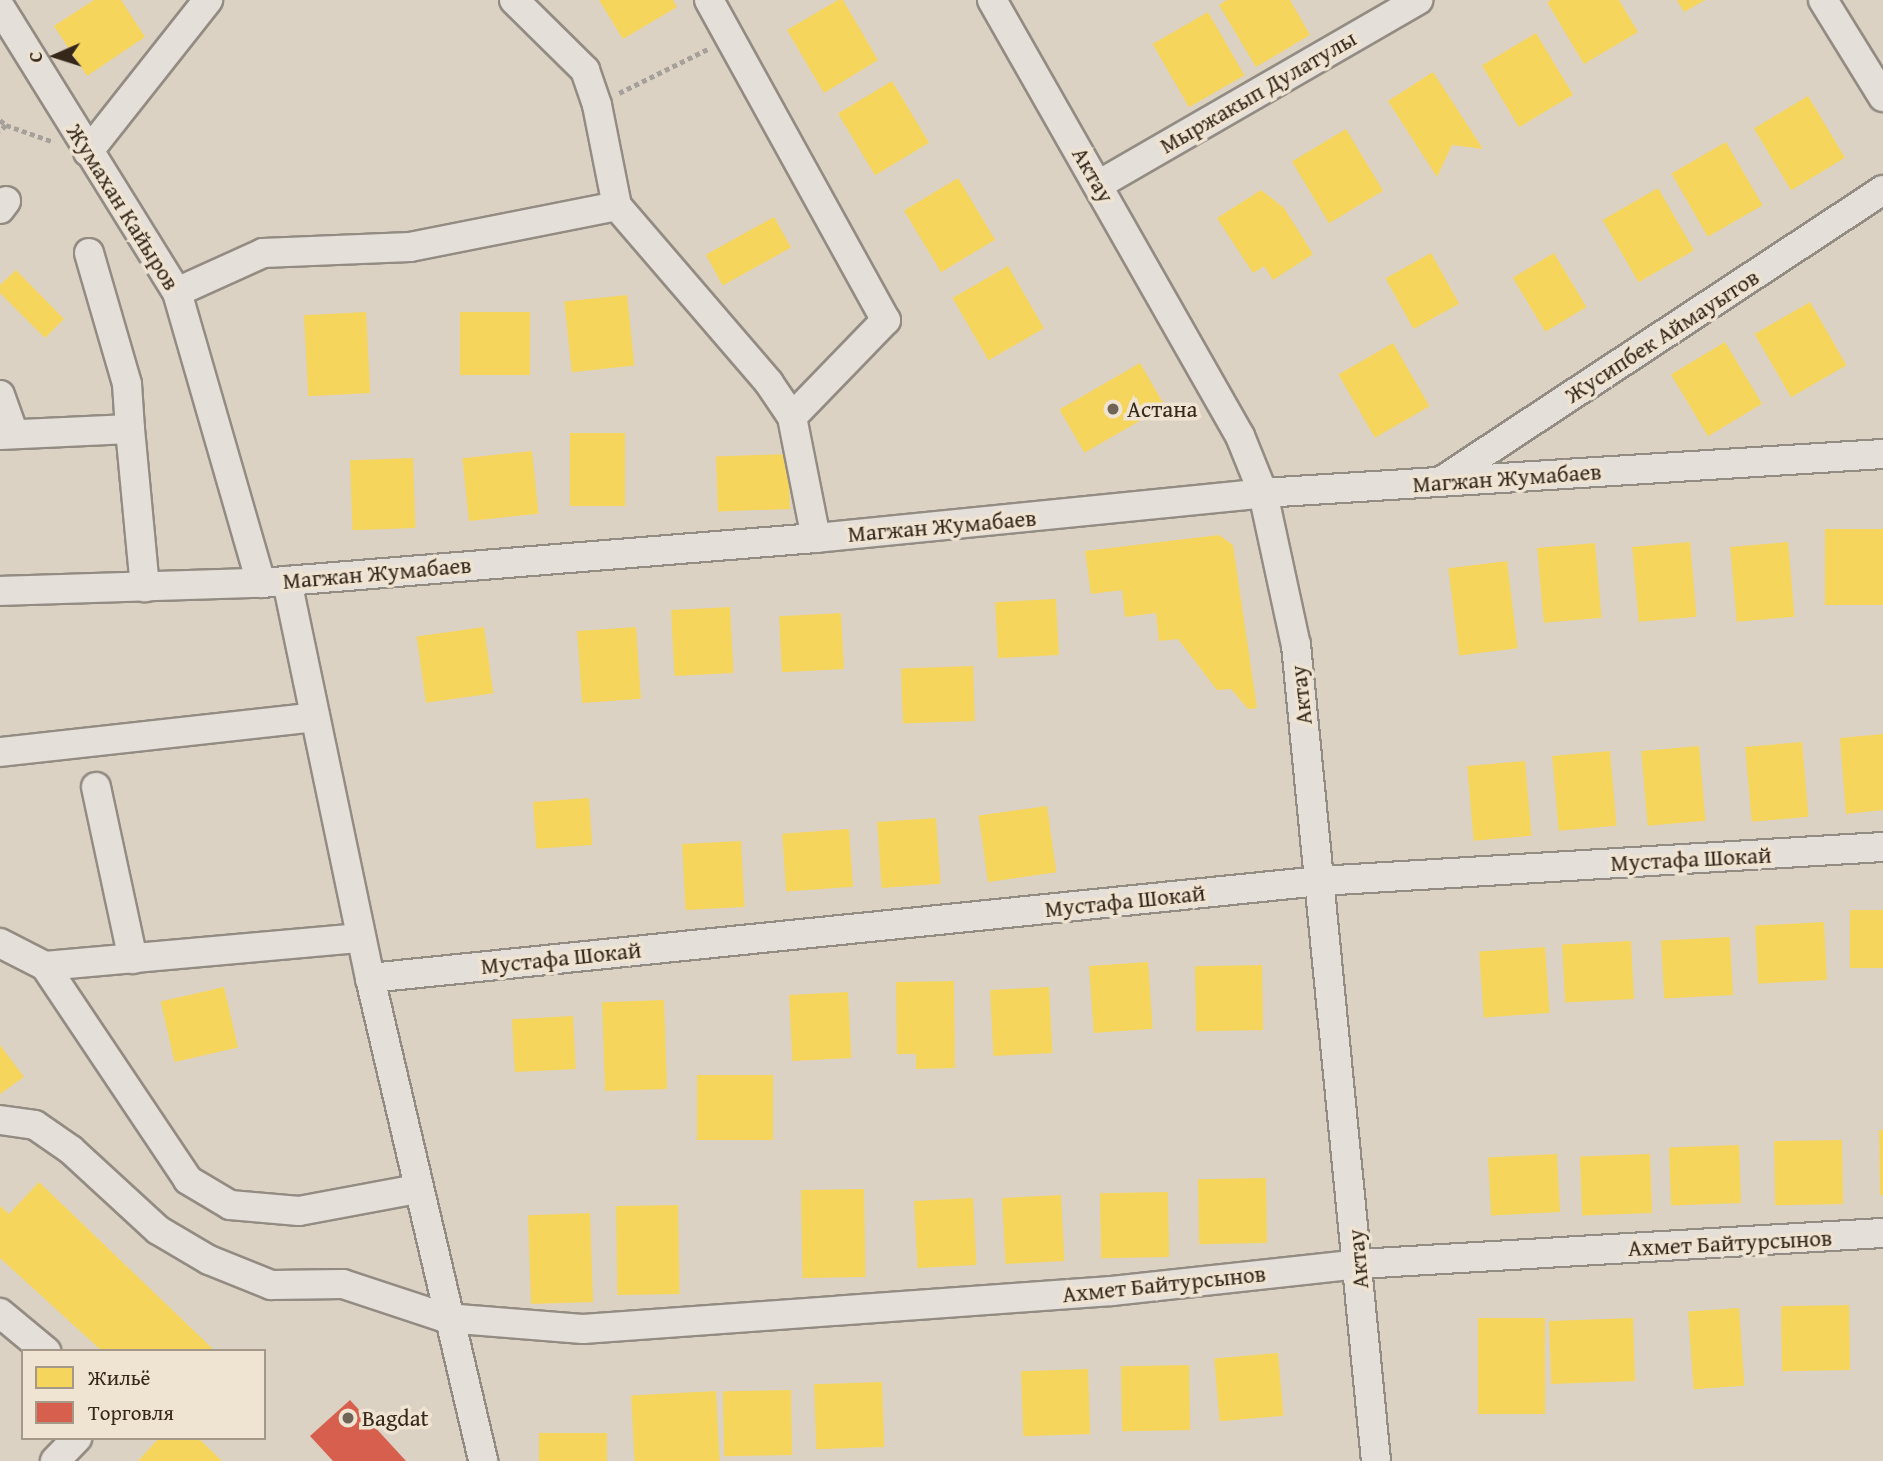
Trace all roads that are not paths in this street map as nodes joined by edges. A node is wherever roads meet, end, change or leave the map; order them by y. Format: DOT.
graph roads {
  1 [pos="208,0"];
  2 [pos="514,0"];
  3 [pos="709,0"];
  4 [pos="992,0"];
  5 [pos="1418,0"];
  6 [pos="1824,0"];
  7 [pos="0,7"];
  8 [pos="1883,97"];
  9 [pos="88,152"];
  10 [pos="1098,185"];
  11 [pos="1883,190"];
  12 [pos="617,206"];
  13 [pos="89,253"];
  14 [pos="177,292"];
  15 [pos="0,395"];
  16 [pos="792,417"];
  17 [pos="130,429"];
  18 [pos="7,434"];
  19 [pos="1883,454"];
  20 [pos="1440,482"];
  21 [pos="1263,493"];
  22 [pos="816,538"];
  23 [pos="274,582"];
  24 [pos="145,587"];
  25 [pos="0,591"];
  26 [pos="315,717"];
  27 [pos="0,752"];
  28 [pos="96,787"];
  29 [pos="1883,847"];
  30 [pos="1320,881"];
  31 [pos="361,938"];
  32 [pos="0,943"];
  33 [pos="133,959"];
  34 [pos="45,966"];
  35 [pos="370,978"];
  36 [pos="0,1121"];
  37 [pos="417,1189"];
  38 [pos="1883,1233"];
  39 [pos="1359,1265"];
  40 [pos="0,1313"];
  41 [pos="446,1318"];
  42 [pos="44,1349"];
  43 [pos="75,1440"];
  44 [pos="55,1461"];
  45 [pos="483,1461"];
  46 [pos="1377,1461"];
  1 -- 9 [label="street"];
  2 -- 12 [label="street"];
  3 -- 16 [label="street"];
  4 -- 10 [label="street, Актау"];
  5 -- 10 [label="street, Мыржакып Дулатулы"];
  6 -- 8 [label="street"];
  7 -- 9 [label="street, Жумахан Кайыров"];
  9 -- 14 [label="street, Жумахан Кайыров"];
  10 -- 21 [label="street, Актау"];
  11 -- 20 [label="street, Жусипбек Аймауытов"];
  12 -- 14 [label="street"];
  12 -- 16 [label="street"];
  13 -- 17 [label="street"];
  14 -- 23 [label="street, Жумахан Кайыров"];
  15 -- 18 [label="street"];
  16 -- 22 [label="street"];
  17 -- 18 [label="street"];
  17 -- 24 [label="street"];
  19 -- 20 [label="street, Магжан Жумабаев"];
  20 -- 21 [label="street, Магжан Жумабаев"];
  21 -- 22 [label="street, Магжан Жумабаев"];
  21 -- 30 [label="street, Актау"];
  22 -- 23 [label="street, Магжан Жумабаев"];
  23 -- 24 [label="street, Магжан Жумабаев"];
  23 -- 26 [label="street, Жумахан Кайыров"];
  24 -- 25 [label="street, Магжан Жумабаев"];
  26 -- 27 [label="street"];
  26 -- 31 [label="street, Жумахан Кайыров"];
  28 -- 33 [label="street"];
  29 -- 30 [label="street, Мустафа Шокай"];
  30 -- 35 [label="street, Мустафа Шокай"];
  30 -- 39 [label="street, Актау"];
  31 -- 33 [label="street"];
  31 -- 35 [label="street, Жумахан Кайыров"];
  32 -- 34 [label="street"];
  33 -- 34 [label="street"];
  34 -- 37 [label="street"];
  35 -- 37 [label="street, Жумахан Кайыров"];
  36 -- 41 [label="street, Ахмет Байтурсынов"];
  37 -- 41 [label="street, Жумахан Кайыров"];
  38 -- 39 [label="street, Ахмет Байтурсынов"];
  39 -- 41 [label="street, Ахмет Байтурсынов"];
  39 -- 46 [label="street, Актау"];
  40 -- 42 [label="street"];
  41 -- 45 [label="street, Жумахан Кайыров"];
  43 -- 44 [label="street"];
}
